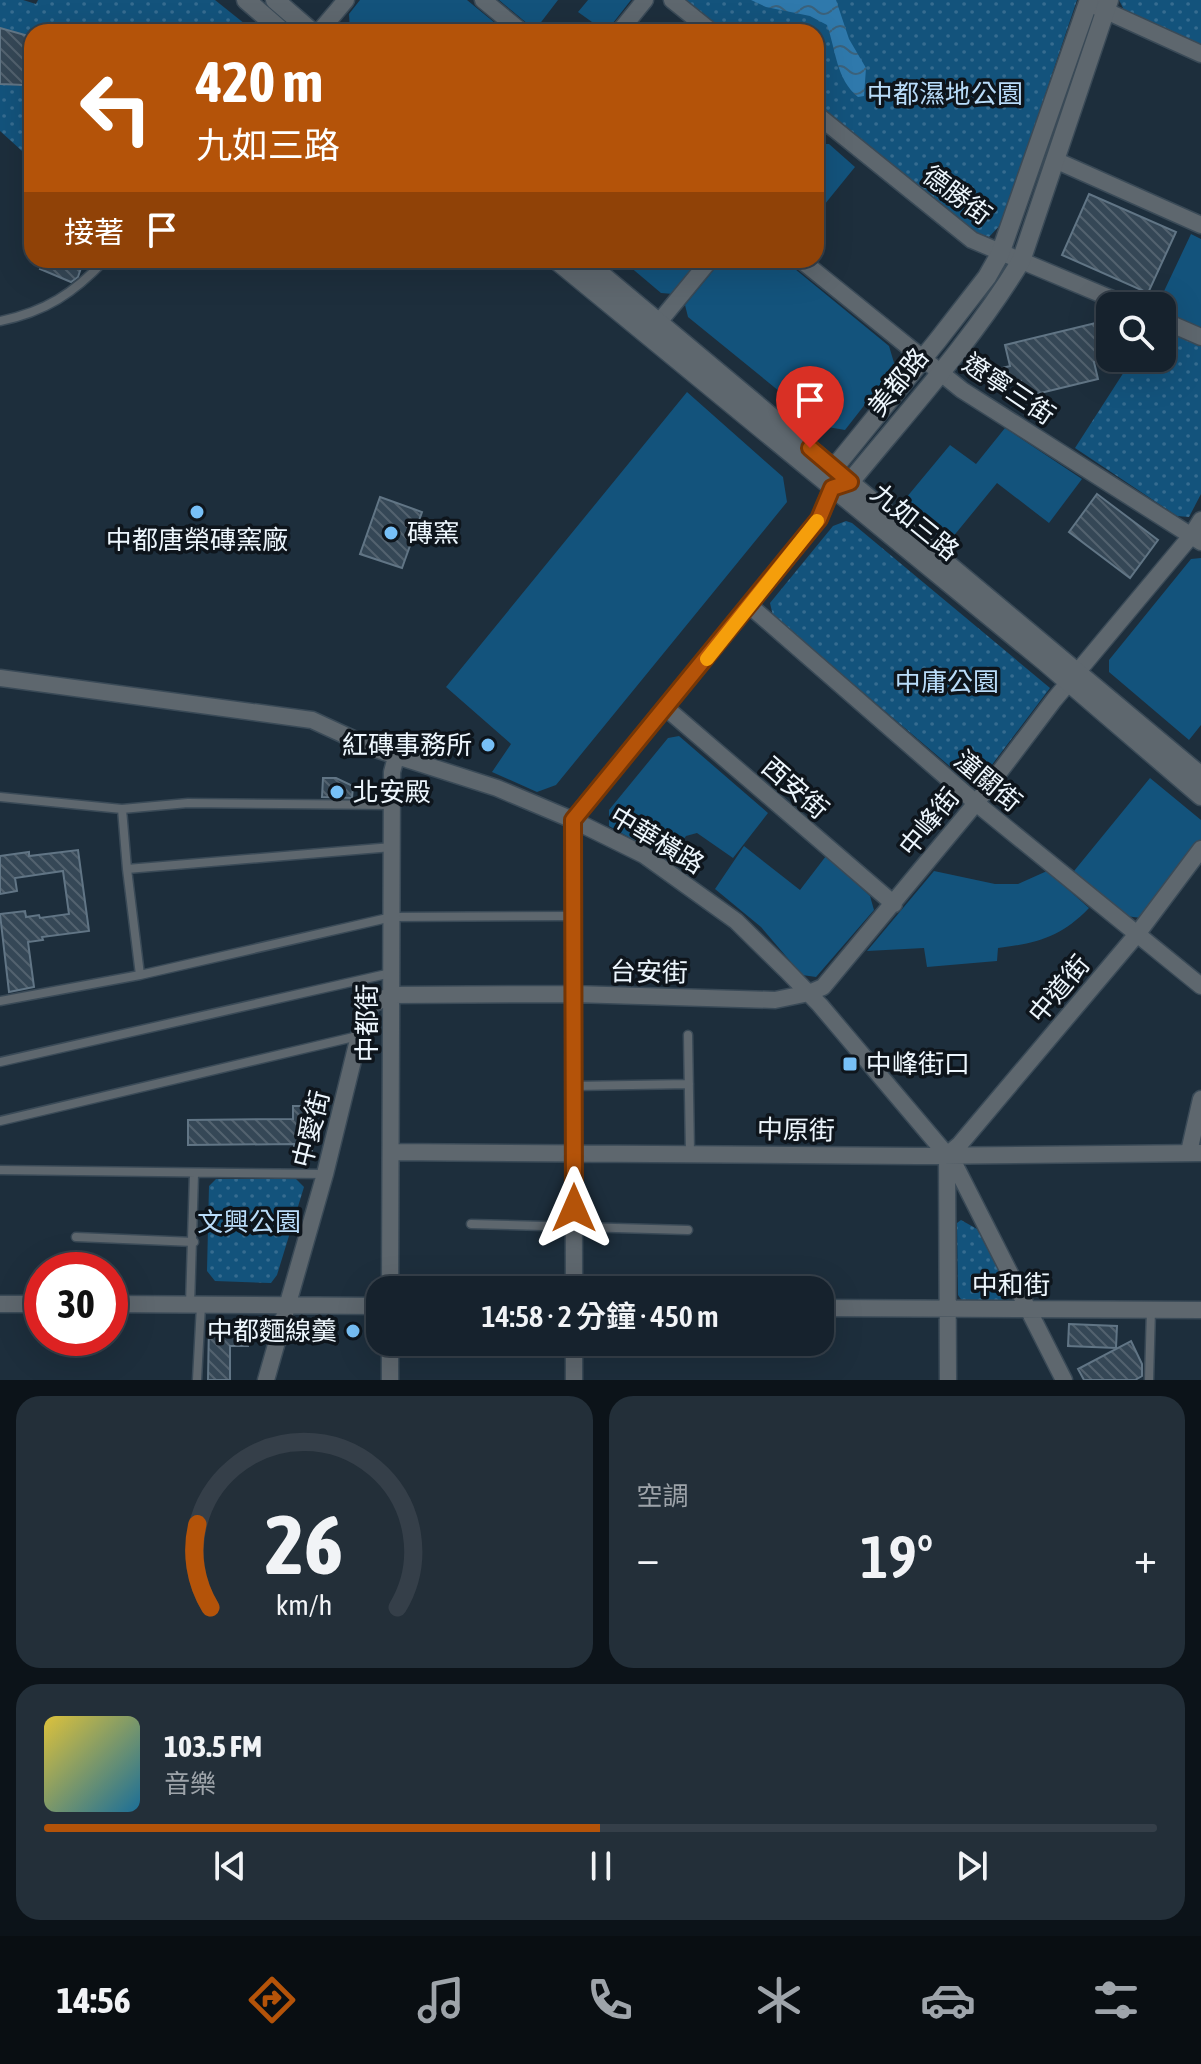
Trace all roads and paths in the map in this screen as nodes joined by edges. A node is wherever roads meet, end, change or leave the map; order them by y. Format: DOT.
graph roads {
  1 [pos="246,0"];
  2 [pos="275,0"];
  3 [pos="346,0"];
  4 [pos="483,0"];
  5 [pos="645,0"];
  6 [pos="672,0"];
  7 [pos="1089,1"];
  8 [pos="1108,5"];
  9 [pos="274,24"];
  10 [pos="303,24"];
  11 [pos="326,24"];
  12 [pos="512,24"];
  13 [pos="626,24"];
  14 [pos="702,24"];
  15 [pos="1201,54"];
  16 [pos="824,126"];
  17 [pos="1055,160"];
  18 [pos="1201,225"];
  19 [pos="1000,254"];
  20 [pos="1021,261"];
  21 [pos="97,268"];
  22 [pos="566,268"];
  23 [pos="594,268"];
  24 [pos="703,268"];
  25 [pos="811,268"];
  26 [pos="1096,292"];
  27 [pos="0,321"];
  28 [pos="659,322"];
  29 [pos="1176,326"];
  30 [pos="1201,337"];
  31 [pos="923,359"];
  32 [pos="940,372"];
  33 [pos="834,468"];
  34 [pos="850,482"];
  35 [pos="832,488"];
  36 [pos="1201,520"];
  37 [pos="1196,539"];
  38 [pos="750,606"];
  39 [pos="1073,677"];
  40 [pos="0,678"];
  41 [pos="666,708"];
  42 [pos="396,757"];
  43 [pos="1201,776"];
  44 [pos="1201,796"];
  45 [pos="0,797"];
  46 [pos="976,803"];
  47 [pos="392,805"];
  48 [pos="122,809"];
  49 [pos="573,820"];
  50 [pos="392,847"];
  51 [pos="1201,849"];
  52 [pos="127,869"];
  53 [pos="894,904"];
  54 [pos="573,916"];
  55 [pos="392,917"];
  56 [pos="1138,933"];
  57 [pos="392,973"];
  58 [pos="140,975"];
  59 [pos="1201,986"];
  60 [pos="809,993"];
  61 [pos="574,994"];
  62 [pos="391,995"];
  63 [pos="0,1001"];
  64 [pos="688,1035"];
  65 [pos="359,1036"];
  66 [pos="0,1062"];
  67 [pos="689,1084"];
  68 [pos="574,1086"];
  69 [pos="1201,1099"];
  70 [pos="0,1121"];
  71 [pos="391,1152"];
  72 [pos="574,1152"];
  73 [pos="1195,1152"];
  74 [pos="690,1153"];
  75 [pos="947,1155"];
  76 [pos="0,1170"];
  77 [pos="194,1174"];
  78 [pos="325,1174"];
  79 [pos="471,1224"];
  80 [pos="574,1227"];
  81 [pos="688,1230"];
  82 [pos="76,1237"];
  83 [pos="194,1242"];
  84 [pos="390,1276"];
  85 [pos="574,1276"];
  86 [pos="0,1304"];
  87 [pos="24,1304"];
  88 [pos="128,1304"];
  89 [pos="195,1305"];
  90 [pos="288,1305"];
  91 [pos="366,1306"];
  92 [pos="834,1308"];
  93 [pos="949,1308"];
  94 [pos="1151,1309"];
  95 [pos="1029,1310"];
  96 [pos="1201,1310"];
  97 [pos="390,1356"];
  98 [pos="574,1356"];
  99 [pos="197,1380"];
  100 [pos="266,1380"];
  101 [pos="390,1380"];
  102 [pos="574,1380"];
  103 [pos="948,1380"];
  104 [pos="1064,1380"];
  105 [pos="1149,1380"];
  1 -- 9 [label="street"];
  2 -- 10 [label="street"];
  3 -- 11 [label="street"];
  4 -- 12 [label="street"];
  5 -- 13 [label="street"];
  6 -- 14 [label="street"];
  7 -- 8 [label="street"];
  7 -- 19 [label="street, 美都路"];
  8 -- 15 [label="street"];
  8 -- 17 [label="street, 美都路"];
  16 -- 19 [label="street, 德勝街"];
  17 -- 18 [label="street"];
  17 -- 20 [label="street, 美都路"];
  19 -- 20 [label="street, 德勝街"];
  19 -- 31 [label="street, 美都路"];
  20 -- 26 [label="street, 德勝街"];
  20 -- 32 [label="street, 美都路"];
  21 -- 27 [label="lane"];
  22 -- 35 [label="street, 九如三路"];
  23 -- 28 [label="street, 九如三路"];
  24 -- 28 [label="street"];
  25 -- 31 [label="street, 遼寧三街"];
  28 -- 33 [label="street, 九如三路"];
  29 -- 30 [label="street"];
  31 -- 32 [label="street, 遼寧三街"];
  31 -- 33 [label="street, 美都路"];
  32 -- 34 [label="street, 美都路"];
  32 -- 37 [label="street, 遼寧三街"];
  33 -- 34 [label="street, 九如三路"];
  33 -- 35 [label="street"];
  34 -- 35 [label="street"];
  34 -- 39 [label="street, 九如三路"];
  35 -- 38 [label="street"];
  35 -- 39 [label="street, 九如三路"];
  36 -- 37 [label="street, 中峰街"];
  37 -- 39 [label="street, 中峰街"];
  38 -- 41 [label="street"];
  38 -- 46 [label="street, 潼關街"];
  39 -- 43 [label="street, 九如三路"];
  39 -- 44 [label="street, 九如三路"];
  39 -- 46 [label="street, 中峰街"];
  40 -- 42 [label="street, 中華橫路"];
  41 -- 49 [label="street"];
  41 -- 53 [label="street, 西安街"];
  42 -- 47 [label="street, 中都街"];
  42 -- 49 [label="street, 中華橫路"];
  45 -- 48 [label="lane"];
  46 -- 53 [label="street, 中峰街"];
  46 -- 56 [label="street, 潼關街"];
  47 -- 48 [label="lane"];
  47 -- 50 [label="street, 中都街"];
  48 -- 52 [label="lane"];
  49 -- 54 [label="street"];
  49 -- 60 [label="street, 中華橫路"];
  50 -- 52 [label="lane"];
  50 -- 55 [label="street, 中都街"];
  51 -- 56 [label="street, 中道街"];
  52 -- 58 [label="lane"];
  53 -- 60 [label="street, 中峰街"];
  54 -- 55 [label="lane"];
  54 -- 61 [label="street"];
  55 -- 57 [label="street, 中都街"];
  55 -- 58 [label="lane"];
  56 -- 59 [label="street, 潼關街"];
  56 -- 75 [label="street, 中道街"];
  57 -- 62 [label="street, 中都街"];
  57 -- 66 [label="lane"];
  58 -- 63 [label="lane"];
  60 -- 61 [label="street, 台安街"];
  60 -- 75 [label="street, 中華橫路"];
  61 -- 62 [label="street, 台安街"];
  61 -- 68 [label="street"];
  62 -- 65 [label="street, 中愛街"];
  62 -- 71 [label="street, 中都街"];
  64 -- 67 [label="lane"];
  65 -- 70 [label="lane"];
  65 -- 78 [label="street, 中愛街"];
  67 -- 68 [label="lane"];
  67 -- 74 [label="lane"];
  68 -- 72 [label="street"];
  69 -- 73 [label="street"];
  71 -- 72 [label="street, 中原街"];
  71 -- 84 [label="street, 中都街"];
  72 -- 74 [label="street, 中原街"];
  72 -- 80 [label="street"];
  73 -- 75 [label="street, 中原街"];
  74 -- 75 [label="street, 中原街"];
  75 -- 93 [label="street"];
  75 -- 95 [label="street, 中華橫路"];
  76 -- 77 [label="lane"];
  77 -- 78 [label="lane"];
  77 -- 83 [label="lane"];
  78 -- 90 [label="street, 中愛街"];
  79 -- 80 [label="lane"];
  80 -- 81 [label="lane"];
  80 -- 85 [label="street"];
  82 -- 83 [label="lane"];
  83 -- 89 [label="lane"];
  86 -- 87 [label="street"];
  88 -- 89 [label="street"];
  89 -- 90 [label="street"];
  89 -- 99 [label="lane"];
  90 -- 91 [label="street"];
  90 -- 100 [label="street, 中愛街"];
  92 -- 93 [label="street, 中和街"];
  93 -- 95 [label="street, 中和街"];
  93 -- 103 [label="street"];
  94 -- 95 [label="street, 中和街"];
  94 -- 96 [label="street, 中和街"];
  94 -- 105 [label="lane"];
  95 -- 104 [label="street, 中華橫路"];
  97 -- 101 [label="street"];
  98 -- 102 [label="street"];
}
